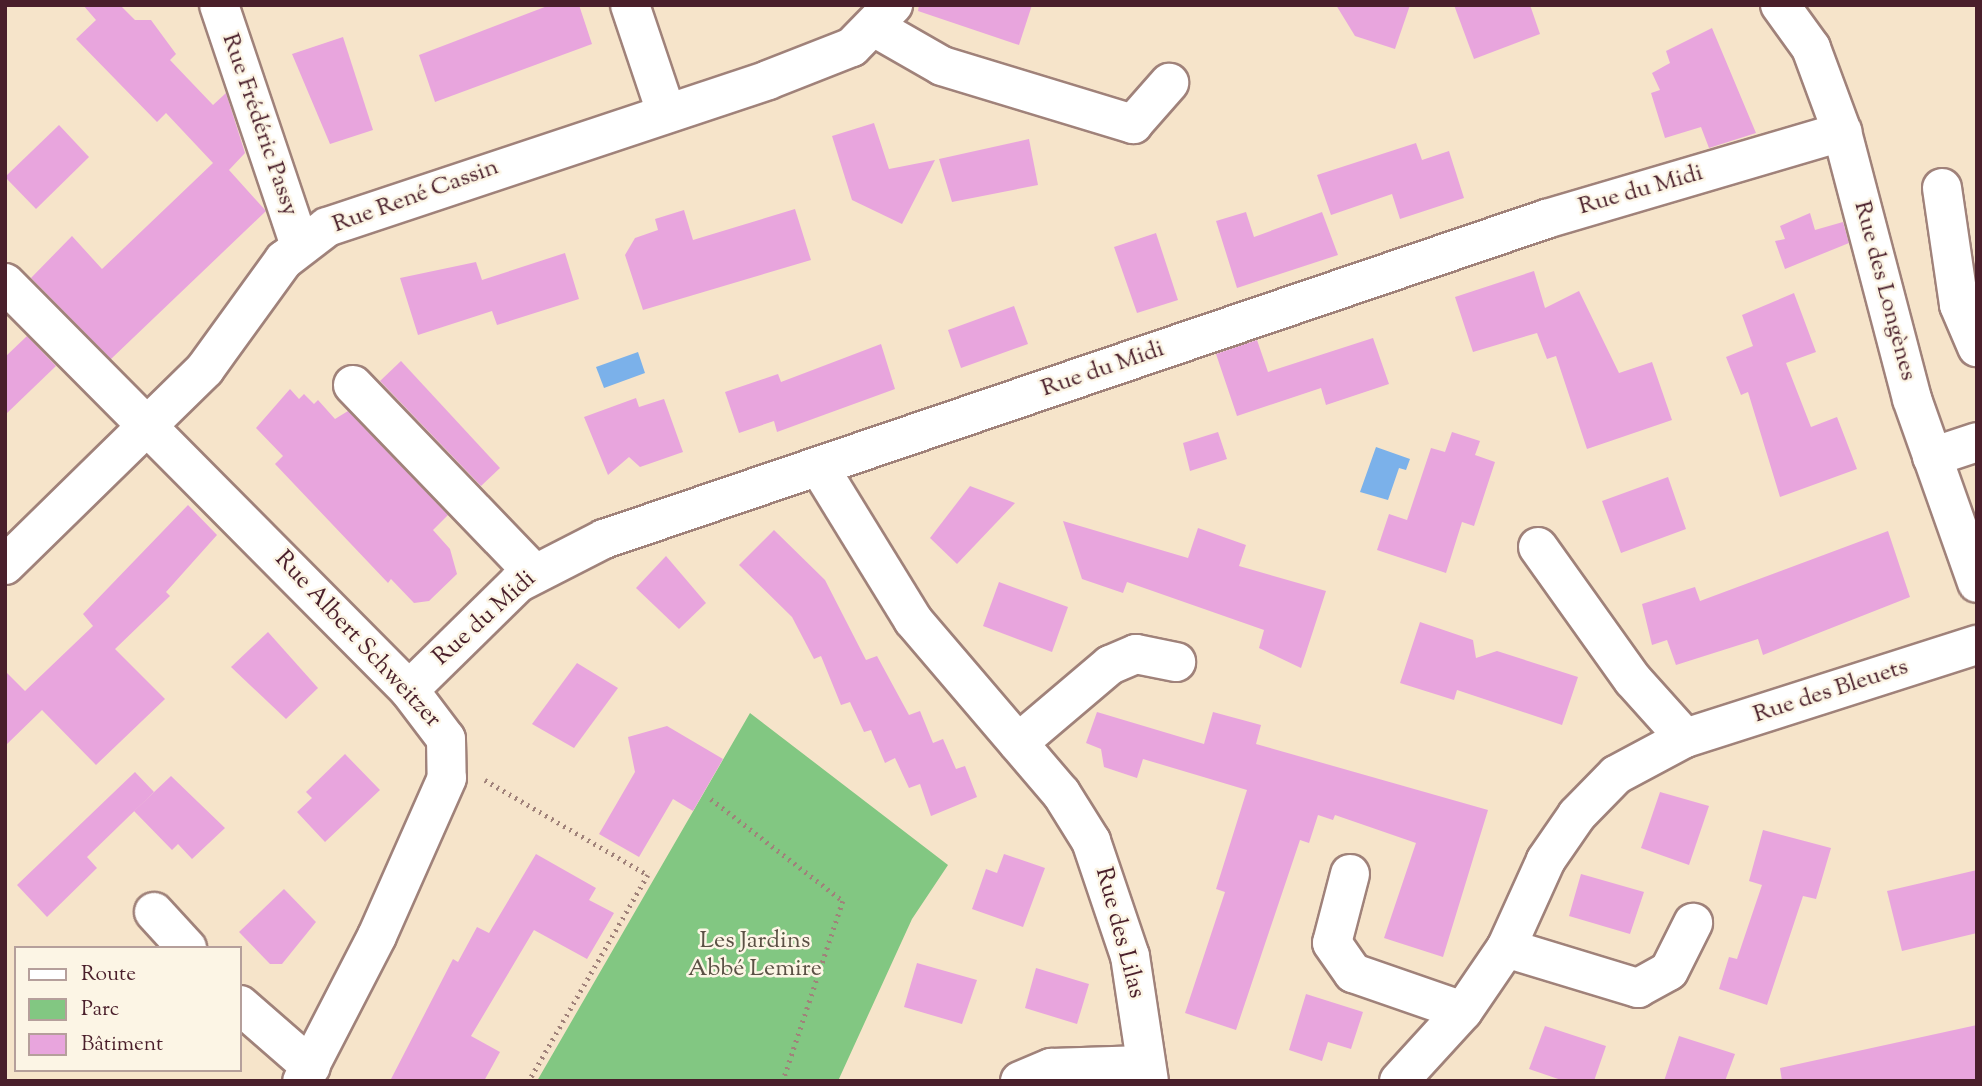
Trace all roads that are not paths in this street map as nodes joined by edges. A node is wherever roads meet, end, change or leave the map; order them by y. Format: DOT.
graph roads {
  1 [pos="219,5"];
  2 [pos="630,5"];
  3 [pos="1780,5"];
  4 [pos="883,16"];
  5 [pos="1169,83"];
  6 [pos="666,112"];
  7 [pos="1842,132"];
  8 [pos="1942,188"];
  9 [pos="300,245"];
  10 [pos="5,283"];
  11 [pos="1977,347"];
  12 [pos="352,385"];
  13 [pos="148,428"];
  14 [pos="1977,442"];
  15 [pos="1932,457"];
  16 [pos="819,467"];
  17 [pos="1538,547"];
  18 [pos="5,565"];
  19 [pos="533,572"];
  20 [pos="1977,583"];
  21 [pos="1977,645"];
  22 [pos="1176,662"];
  23 [pos="409,690"];
  24 [pos="1685,738"];
  25 [pos="1018,743"];
  26 [pos="1350,874"];
  27 [pos="154,912"];
  28 [pos="1693,923"];
  29 [pos="185,946"];
  30 [pos="1506,948"];
  31 [pos="242,1007"];
  32 [pos="1463,1012"];
  33 [pos="1146,1073"];
  34 [pos="306,1074"];
  35 [pos="1020,1081"];
  36 [pos="1399,1081"];
  1 -- 9 [label="street, Rue Frédéric Passy"];
  2 -- 6 [label="street"];
  3 -- 7 [label="street, Rue des Longènes"];
  4 -- 5 [label="street"];
  4 -- 6 [label="street, Rue René Cassin"];
  6 -- 9 [label="street, Rue René Cassin"];
  7 -- 15 [label="street, Rue des Longènes"];
  7 -- 16 [label="street, Rue du Midi"];
  8 -- 11 [label="street"];
  9 -- 13 [label="street, Rue René Cassin"];
  10 -- 13 [label="street, Rue Albert Schweitzer"];
  12 -- 19 [label="street"];
  13 -- 18 [label="street, Rue René Cassin"];
  13 -- 23 [label="street, Rue Albert Schweitzer"];
  14 -- 15 [label="street"];
  15 -- 20 [label="street, Rue des Longènes"];
  16 -- 19 [label="street, Rue du Midi"];
  16 -- 25 [label="street, Rue des Lilas"];
  17 -- 24 [label="street"];
  19 -- 23 [label="street, Rue du Midi"];
  21 -- 24 [label="street, Rue des Bleuets"];
  22 -- 25 [label="street"];
  23 -- 34 [label="street, Rue Albert Schweitzer"];
  24 -- 30 [label="street, Rue des Bleuets"];
  25 -- 33 [label="street, Rue des Lilas"];
  26 -- 32 [label="street"];
  27 -- 29 [label="street"];
  28 -- 30 [label="street"];
  30 -- 32 [label="street, Rue des Bleuets"];
  31 -- 34 [label="street"];
  32 -- 36 [label="street, Rue des Bleuets"];
  33 -- 35 [label="street, Rue des Lilas"];
}
